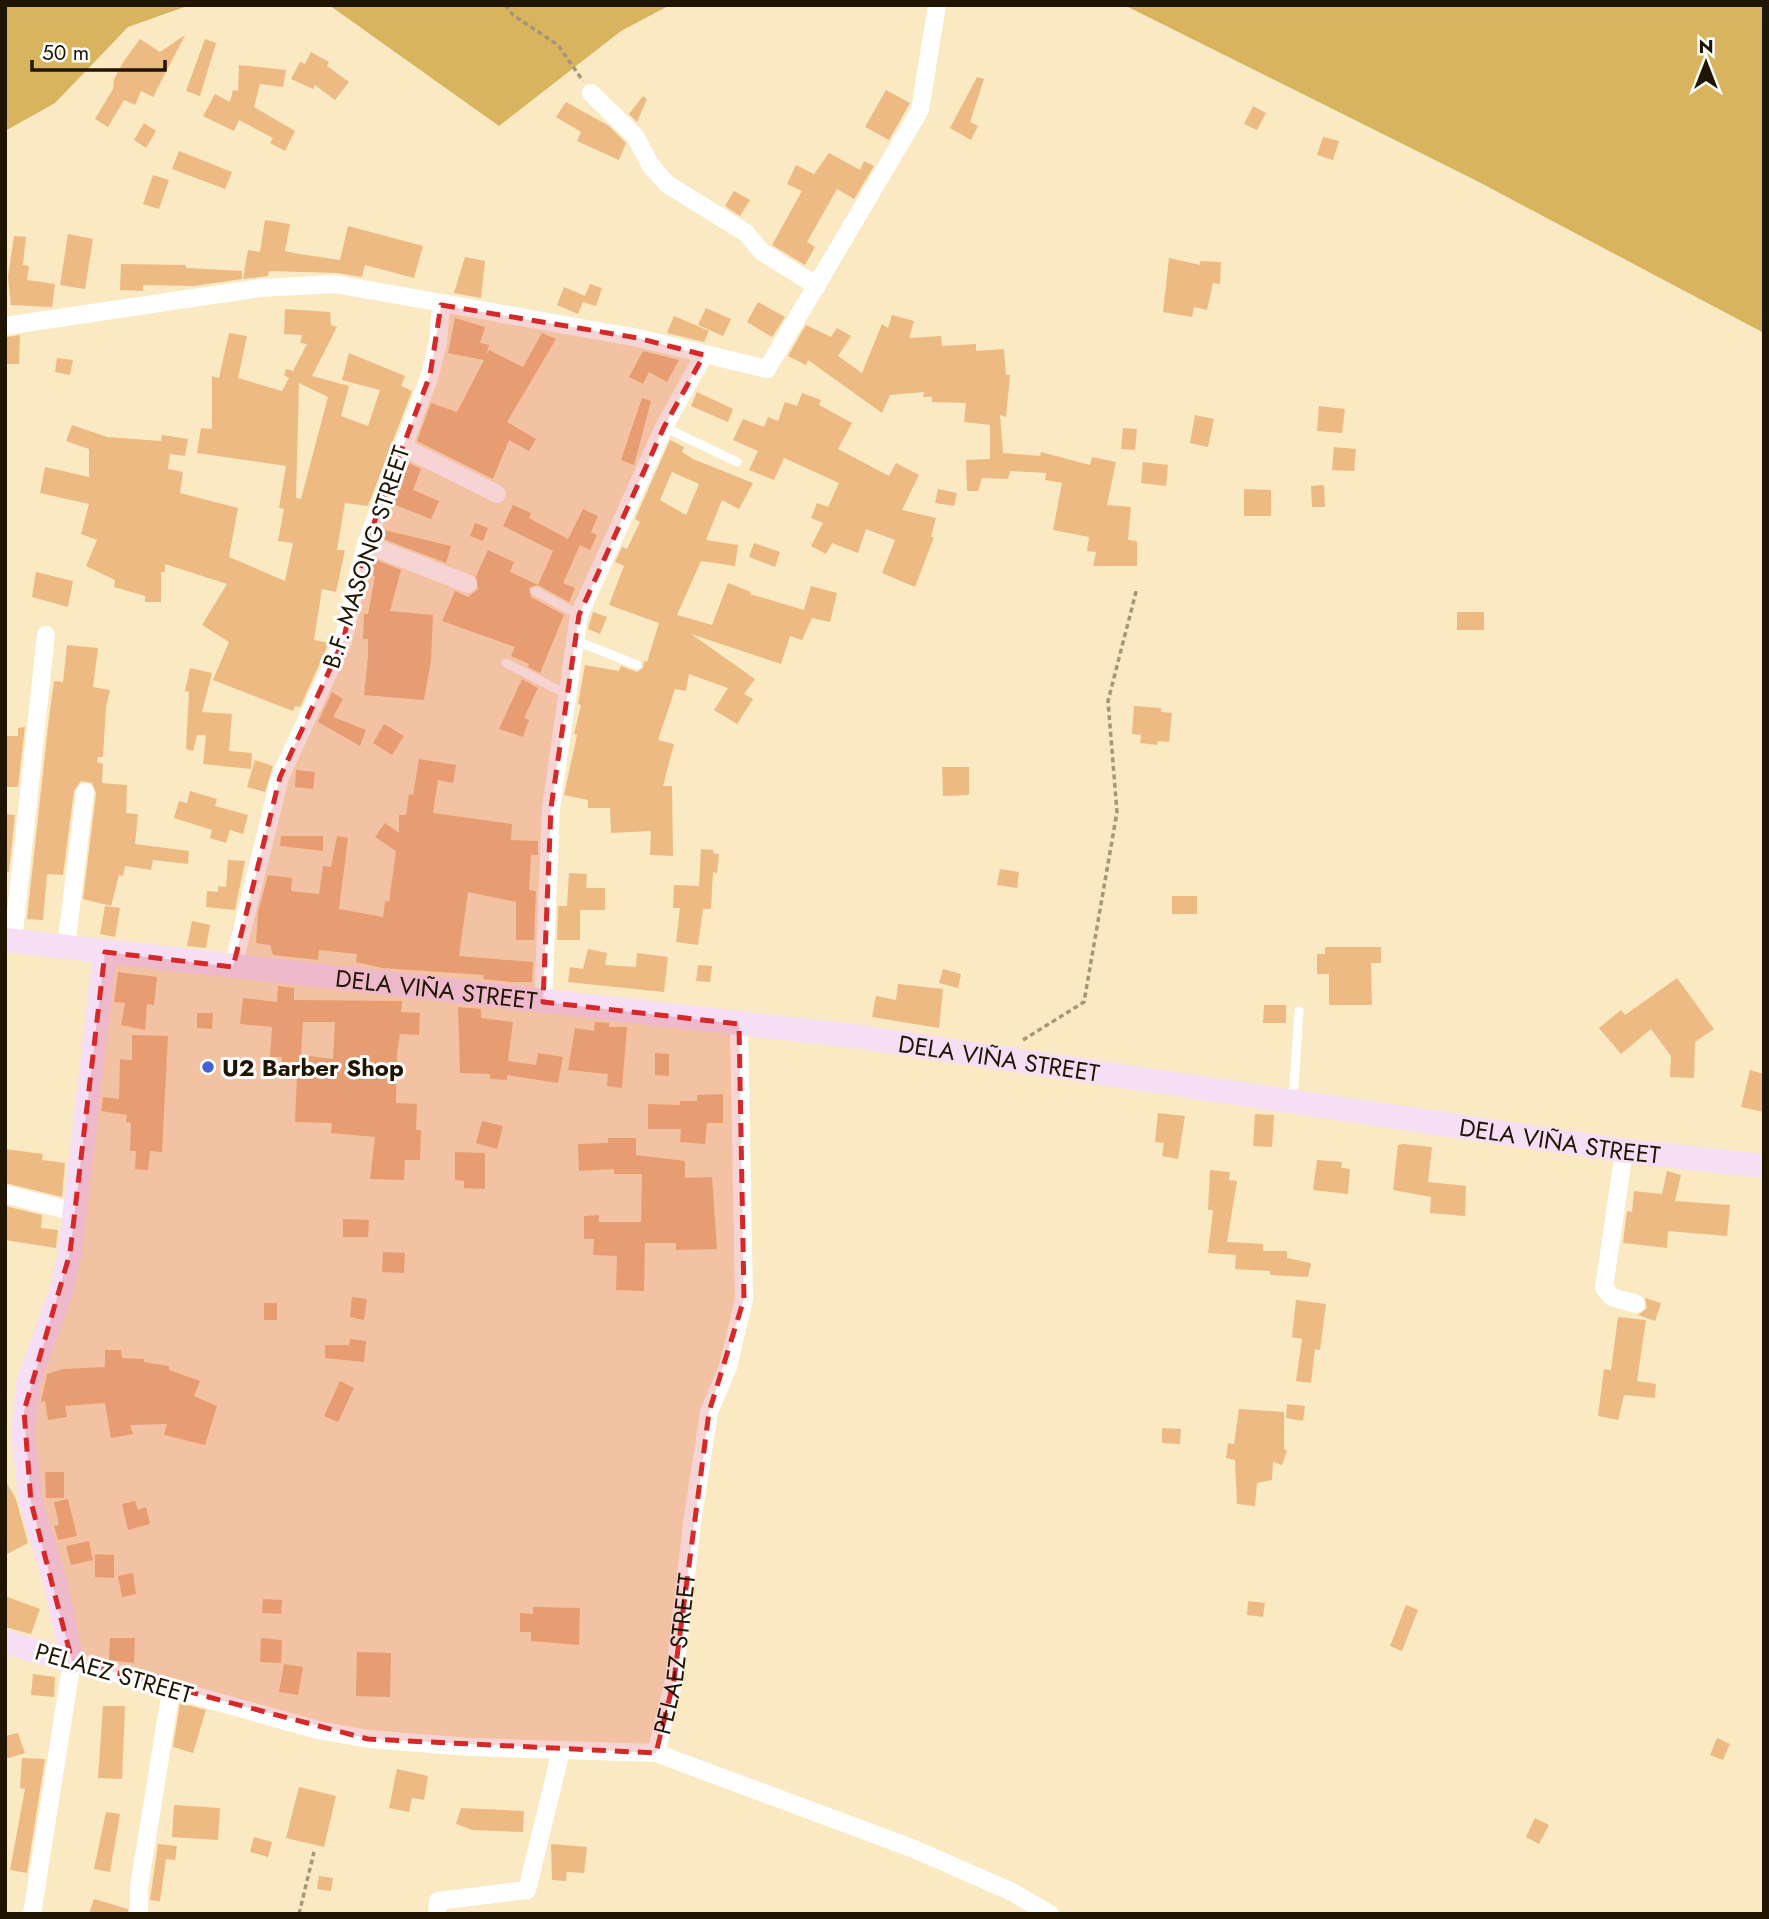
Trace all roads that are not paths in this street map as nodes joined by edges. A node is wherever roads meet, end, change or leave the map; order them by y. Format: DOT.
graph roads {
  1 [pos="937,5"];
  2 [pos="591,93"];
  3 [pos="817,286"];
  4 [pos="441,305"];
  5 [pos="5,326"];
  6 [pos="704,355"];
  7 [pos="664,427"];
  8 [pos="402,447"];
  9 [pos="737,462"];
  10 [pos="497,494"];
  11 [pos="366,544"];
  12 [pos="468,584"];
  13 [pos="535,591"];
  14 [pos="579,615"];
  15 [pos="46,635"];
  16 [pos="574,640"];
  17 [pos="506,663"];
  18 [pos="637,666"];
  19 [pos="566,694"];
  20 [pos="85,792"];
  21 [pos="9,940"];
  22 [pos="66,947"];
  23 [pos="105,951"];
  24 [pos="233,967"];
  25 [pos="543,1002"];
  26 [pos="1299,1011"];
  27 [pos="739,1024"];
  28 [pos="1293,1102"];
  29 [pos="1624,1151"];
  30 [pos="1764,1166"];
  31 [pos="5,1194"];
  32 [pos="75,1212"];
  33 [pos="1636,1304"];
  34 [pos="14,1439"];
  35 [pos="5,1642"];
  36 [pos="72,1661"];
  37 [pos="172,1689"];
  38 [pos="561,1751"];
  39 [pos="656,1753"];
  40 [pos="32,1914"];
  41 [pos="139,1914"];
  42 [pos="437,1914"];
  43 [pos="1050,1914"];
  1 -- 3 [label="street"];
  2 -- 3 [label="street"];
  3 -- 6 [label="street"];
  4 -- 5 [label="street"];
  4 -- 6 [label="street"];
  4 -- 8 [label="street, B.F. MASONG STREET"];
  6 -- 7 [label="street"];
  7 -- 9 [label="lane"];
  7 -- 14 [label="street"];
  8 -- 10 [label="street"];
  8 -- 11 [label="street, B.F. MASONG STREET"];
  11 -- 12 [label="street"];
  11 -- 24 [label="street, B.F. MASONG STREET"];
  13 -- 14 [label="lane"];
  14 -- 16 [label="street"];
  15 -- 21 [label="street"];
  16 -- 18 [label="lane"];
  16 -- 19 [label="street"];
  17 -- 19 [label="lane"];
  19 -- 25 [label="street"];
  20 -- 22 [label="street"];
  21 -- 22 [label="street, DELA VIÑA STREET"];
  22 -- 23 [label="street, DELA VIÑA STREET"];
  23 -- 24 [label="street, DELA VIÑA STREET"];
  23 -- 32 [label="street"];
  24 -- 25 [label="street, DELA VIÑA STREET"];
  25 -- 27 [label="street, DELA VIÑA STREET"];
  26 -- 28 [label="lane"];
  27 -- 28 [label="street, DELA VIÑA STREET"];
  27 -- 39 [label="street, PELAEZ STREET"];
  28 -- 29 [label="street, DELA VIÑA STREET"];
  29 -- 30 [label="street, DELA VIÑA STREET"];
  29 -- 33 [label="street"];
  31 -- 32 [label="street"];
  32 -- 34 [label="street"];
  34 -- 36 [label="street"];
  35 -- 36 [label="street, PELAEZ STREET"];
  36 -- 37 [label="street, PELAEZ STREET"];
  36 -- 40 [label="street"];
  37 -- 38 [label="street, PELAEZ STREET"];
  37 -- 41 [label="street"];
  38 -- 39 [label="street, PELAEZ STREET"];
  38 -- 42 [label="street"];
  39 -- 43 [label="street"];
}
